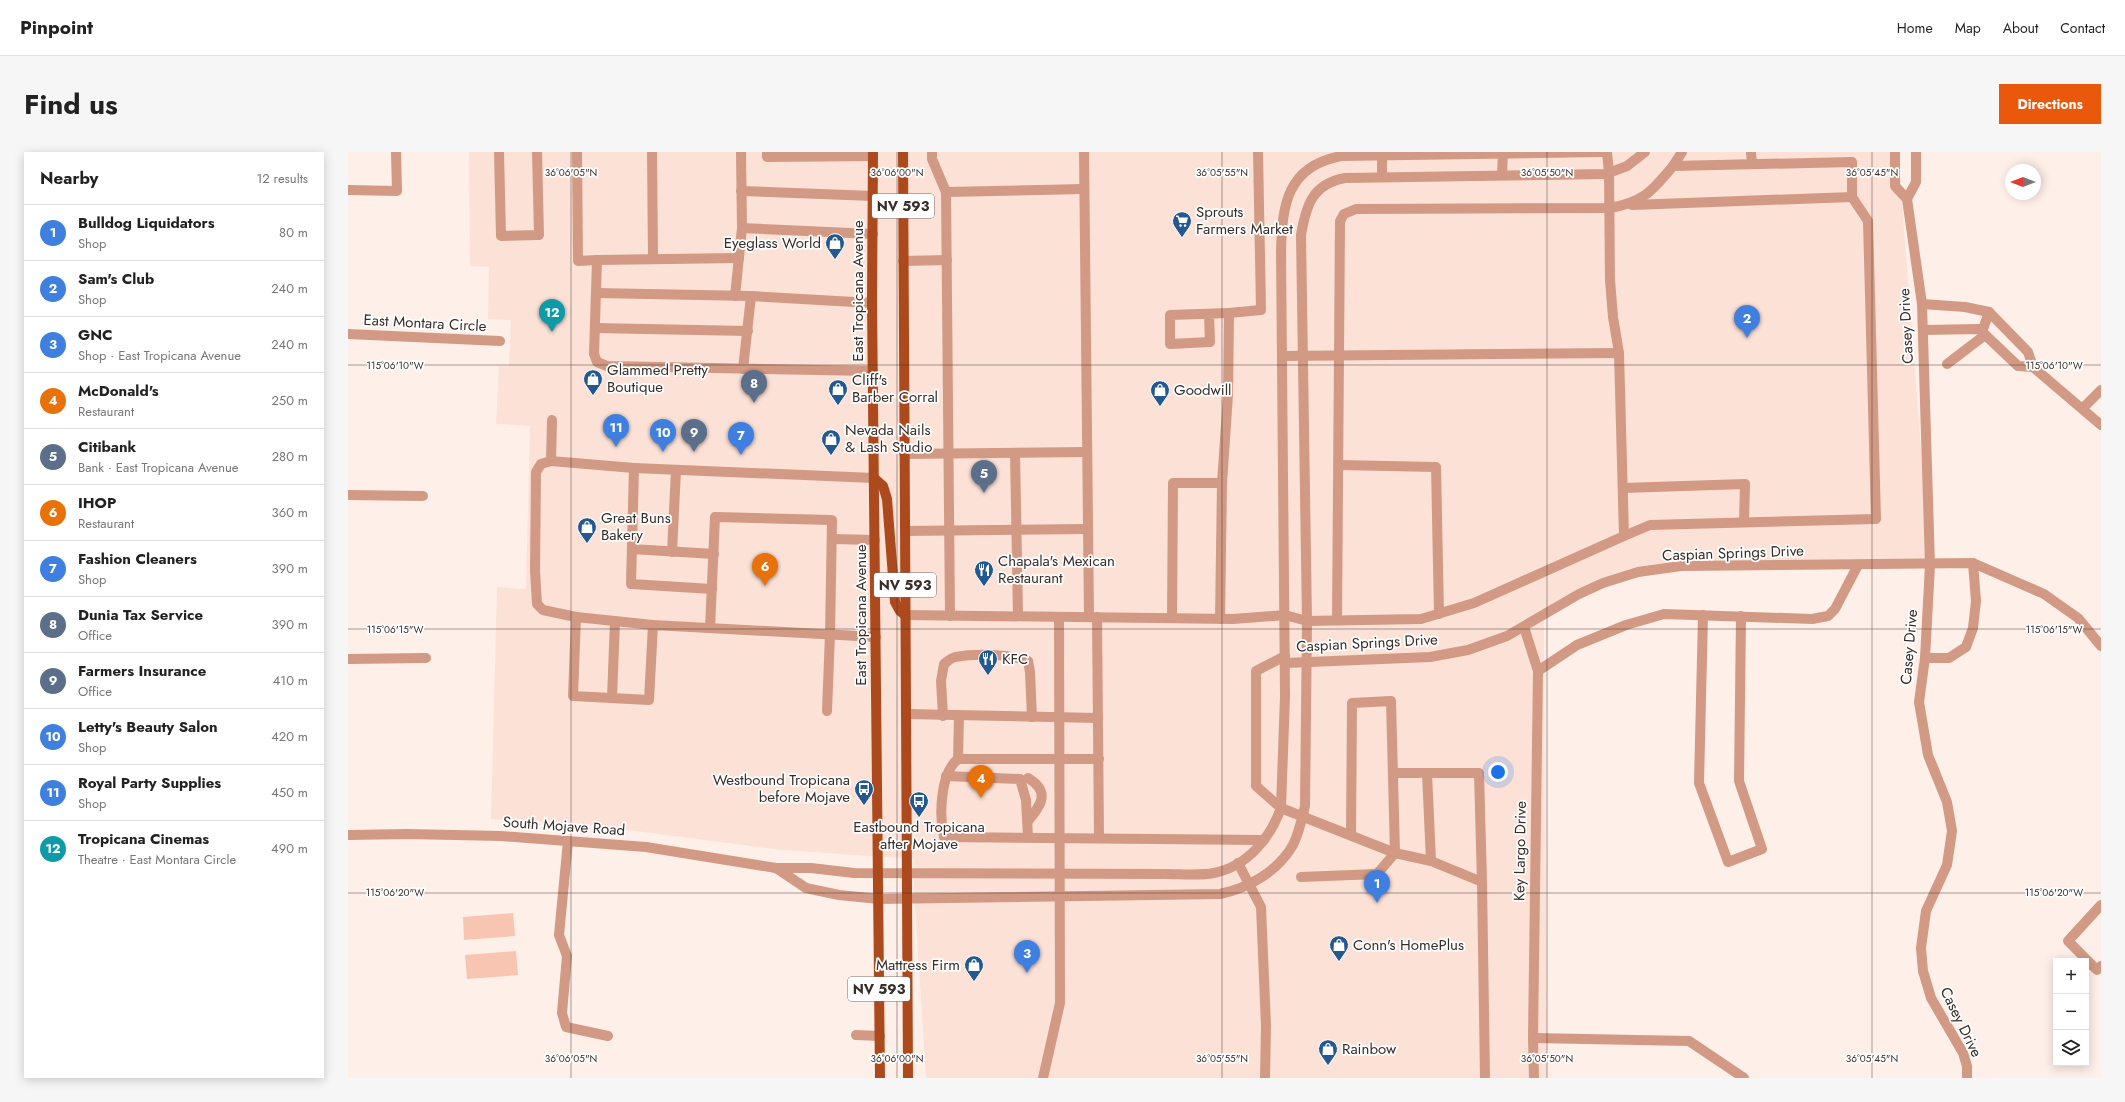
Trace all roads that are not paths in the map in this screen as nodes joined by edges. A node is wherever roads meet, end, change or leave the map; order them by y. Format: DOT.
graph roads {
  1 [pos="396,152"];
  2 [pos="499,152"];
  3 [pos="537,152"];
  4 [pos="577,152"];
  5 [pos="652,152"];
  6 [pos="741,152"];
  7 [pos="767,152"];
  8 [pos="903,152"];
  9 [pos="932,152"];
  10 [pos="1084,152"];
  11 [pos="1258,152"];
  12 [pos="1602,152"];
  13 [pos="1607,152"];
  14 [pos="1645,152"];
  15 [pos="1682,152"];
  16 [pos="1751,152"];
  17 [pos="1896,152"];
  18 [pos="1916,152"];
  19 [pos="1502,153"];
  20 [pos="813,154"];
  21 [pos="845,154"];
  22 [pos="873,154"];
  23 [pos="1382,154"];
  24 [pos="1752,164"];
  25 [pos="1674,166"];
  26 [pos="1609,173"];
  27 [pos="1502,175"];
  28 [pos="1382,177"];
  29 [pos="1084,189"];
  30 [pos="348,190"];
  31 [pos="741,191"];
  32 [pos="946,192"];
  33 [pos="873,196"];
  34 [pos="1852,197"];
  35 [pos="1907,199"];
  36 [pos="1628,205"];
  37 [pos="1610,208"];
  38 [pos="742,228"];
  39 [pos="873,234"];
  40 [pos="739,258"];
  41 [pos="653,259"];
  42 [pos="598,260"];
  43 [pos="947,260"];
  44 [pos="903,261"];
  45 [pos="596,293"];
  46 [pos="735,296"];
  47 [pos="751,296"];
  48 [pos="872,303"];
  49 [pos="1922,304"];
  50 [pos="1989,312"];
  51 [pos="1229,313"];
  52 [pos="1209,314"];
  53 [pos="595,328"];
  54 [pos="1923,330"];
  55 [pos="748,331"];
  56 [pos="1983,333"];
  57 [pos="348,334"];
  58 [pos="500,341"];
  59 [pos="1619,353"];
  60 [pos="1339,355"];
  61 [pos="1282,356"];
  62 [pos="1303,356"];
  63 [pos="1948,364"];
  64 [pos="2033,367"];
  65 [pos="743,369"];
  66 [pos="873,371"];
  67 [pos="2101,390"];
  68 [pos="2083,408"];
  69 [pos="552,420"];
  70 [pos="2101,425"];
  71 [pos="1086,452"];
  72 [pos="1015,453"];
  73 [pos="904,454"];
  74 [pos="947,454"];
  75 [pos="551,461"];
  76 [pos="1339,465"];
  77 [pos="634,468"];
  78 [pos="676,470"];
  79 [pos="874,478"];
  80 [pos="1222,482"];
  81 [pos="1623,488"];
  82 [pos="348,495"];
  83 [pos="423,496"];
  84 [pos="1744,522"];
  85 [pos="1088,529"];
  86 [pos="905,531"];
  87 [pos="948,531"];
  88 [pos="1016,531"];
  89 [pos="1624,536"];
  90 [pos="832,539"];
  91 [pos="875,540"];
  92 [pos="632,549"];
  93 [pos="672,552"];
  94 [pos="714,554"];
  95 [pos="1973,563"];
  96 [pos="1858,565"];
  97 [pos="1930,565"];
  98 [pos="712,589"];
  99 [pos="1439,614"];
  100 [pos="905,615"];
  101 [pos="1285,615"];
  102 [pos="1702,615"];
  103 [pos="950,616"];
  104 [pos="1018,616"];
  105 [pos="1741,616"];
  106 [pos="576,617"];
  107 [pos="1059,617"];
  108 [pos="1093,617"];
  109 [pos="1172,618"];
  110 [pos="1220,619"];
  111 [pos="1337,620"];
  112 [pos="615,621"];
  113 [pos="1307,621"];
  114 [pos="653,625"];
  115 [pos="1524,627"];
  116 [pos="710,628"];
  117 [pos="830,634"];
  118 [pos="876,637"];
  119 [pos="2101,646"];
  120 [pos="426,658"];
  121 [pos="1926,658"];
  122 [pos="348,659"];
  123 [pos="1285,659"];
  124 [pos="1307,662"];
  125 [pos="1538,671"];
  126 [pos="612,698"];
  127 [pos="827,711"];
  128 [pos="906,714"];
  129 [pos="943,716"];
  130 [pos="959,716"];
  131 [pos="1032,717"];
  132 [pos="1059,717"];
  133 [pos="1098,718"];
  134 [pos="1059,758"];
  135 [pos="958,759"];
  136 [pos="1099,759"];
  137 [pos="1393,773"];
  138 [pos="1427,773"];
  139 [pos="946,776"];
  140 [pos="1028,778"];
  141 [pos="1281,808"];
  142 [pos="1303,816"];
  143 [pos="1028,821"];
  144 [pos="348,835"];
  145 [pos="1352,835"];
  146 [pos="1028,837"];
  147 [pos="1099,837"];
  148 [pos="1059,838"];
  149 [pos="1264,840"];
  150 [pos="568,841"];
  151 [pos="1395,853"];
  152 [pos="1431,861"];
  153 [pos="1238,863"];
  154 [pos="776,868"];
  155 [pos="879,874"];
  156 [pos="907,875"];
  157 [pos="1059,875"];
  158 [pos="1301,877"];
  159 [pos="1482,882"];
  160 [pos="1249,884"];
  161 [pos="1060,896"];
  162 [pos="879,899"];
  163 [pos="907,899"];
  164 [pos="2101,904"];
  165 [pos="2101,966"];
  166 [pos="856,1035"];
  167 [pos="608,1036"];
  168 [pos="880,1036"];
  169 [pos="1532,1038"];
  170 [pos="880,1078"];
  171 [pos="908,1078"];
  172 [pos="1043,1078"];
  173 [pos="1265,1078"];
  174 [pos="1486,1078"];
  175 [pos="1534,1078"];
  176 [pos="1744,1078"];
  177 [pos="1967,1078"];
  1 -- 30 [label="street"];
  2 -- 3 [label="street"];
  4 -- 42 [label="street"];
  5 -- 41 [label="street"];
  6 -- 31 [label="street"];
  7 -- 20 [label="street"];
  8 -- 44 [label="main road, NV 593"];
  9 -- 32 [label="street"];
  10 -- 29 [label="street"];
  11 -- 51 [label="street"];
  12 -- 19 [label="street"];
  13 -- 26 [label="street"];
  14 -- 26 [label="street"];
  15 -- 25 [label="street"];
  16 -- 24 [label="street"];
  17 -- 35 [label="street, Casey Drive"];
  18 -- 35 [label="street"];
  19 -- 23 [label="street"];
  19 -- 27 [label="street"];
  20 -- 21 [label="street"];
  21 -- 22 [label="street"];
  22 -- 33 [label="main road, East Tropicana Avenue / NV 593"];
  23 -- 28 [label="street"];
  23 -- 61 [label="street"];
  24 -- 25 [label="street"];
  24 -- 34 [label="street"];
  25 -- 36 [label="street"];
  26 -- 27 [label="street, South Mojave Road"];
  26 -- 37 [label="street"];
  27 -- 28 [label="street, South Mojave Road"];
  28 -- 62 [label="street, South Mojave Road"];
  29 -- 32 [label="street"];
  29 -- 71 [label="street"];
  31 -- 33 [label="street"];
  31 -- 38 [label="street"];
  32 -- 43 [label="street"];
  33 -- 39 [label="main road, East Tropicana Avenue / NV 593"];
  34 -- 36 [label="street"];
  34 -- 84 [label="street"];
  35 -- 49 [label="street, Casey Drive"];
  36 -- 37 [label="street"];
  37 -- 59 [label="street"];
  37 -- 60 [label="street"];
  38 -- 39 [label="street"];
  38 -- 40 [label="street"];
  39 -- 48 [label="main road, East Tropicana Avenue / NV 593"];
  40 -- 41 [label="street"];
  40 -- 46 [label="street"];
  41 -- 42 [label="street"];
  42 -- 45 [label="street"];
  43 -- 44 [label="street"];
  43 -- 74 [label="street"];
  44 -- 73 [label="main road, NV 593"];
  45 -- 46 [label="street"];
  45 -- 53 [label="street"];
  46 -- 47 [label="street"];
  47 -- 48 [label="street"];
  47 -- 55 [label="street"];
  48 -- 66 [label="main road, East Tropicana Avenue / NV 593"];
  49 -- 50 [label="street"];
  49 -- 54 [label="street, Casey Drive"];
  50 -- 56 [label="street"];
  50 -- 64 [label="street"];
  51 -- 52 [label="street"];
  51 -- 80 [label="street"];
  52 -- 52 [label="street"];
  53 -- 55 [label="street"];
  53 -- 65 [label="street"];
  54 -- 56 [label="street"];
  54 -- 97 [label="street, Casey Drive"];
  55 -- 65 [label="street"];
  56 -- 63 [label="street"];
  56 -- 64 [label="street"];
  57 -- 58 [label="street, East Montara Circle"];
  59 -- 60 [label="street"];
  59 -- 81 [label="street"];
  60 -- 62 [label="street"];
  60 -- 76 [label="street"];
  61 -- 62 [label="street"];
  61 -- 101 [label="street"];
  62 -- 113 [label="street, South Mojave Road"];
  64 -- 68 [label="street"];
  65 -- 66 [label="street"];
  66 -- 79 [label="main road, East Tropicana Avenue / NV 593"];
  67 -- 68 [label="street"];
  68 -- 70 [label="street"];
  69 -- 75 [label="street"];
  71 -- 72 [label="street"];
  71 -- 85 [label="street"];
  72 -- 74 [label="street"];
  72 -- 88 [label="street"];
  73 -- 74 [label="street"];
  73 -- 86 [label="main road, NV 593"];
  74 -- 87 [label="street"];
  75 -- 77 [label="street"];
  75 -- 106 [label="street"];
  76 -- 99 [label="street"];
  76 -- 111 [label="street"];
  77 -- 78 [label="street"];
  77 -- 92 [label="street"];
  78 -- 79 [label="street"];
  78 -- 93 [label="street"];
  79 -- 91 [label="main road, East Tropicana Avenue / NV 593"];
  79 -- 100 [label="main road"];
  80 -- 109 [label="street"];
  80 -- 110 [label="street"];
  81 -- 84 [label="street"];
  81 -- 89 [label="street"];
  82 -- 83 [label="street"];
  84 -- 89 [label="street"];
  85 -- 88 [label="street"];
  85 -- 108 [label="street"];
  86 -- 87 [label="street"];
  86 -- 100 [label="main road, NV 593"];
  87 -- 88 [label="street"];
  87 -- 103 [label="street"];
  88 -- 104 [label="street"];
  89 -- 99 [label="street"];
  90 -- 91 [label="street"];
  90 -- 94 [label="street"];
  90 -- 117 [label="street"];
  91 -- 118 [label="main road, East Tropicana Avenue / NV 593"];
  92 -- 93 [label="street"];
  92 -- 98 [label="street"];
  93 -- 94 [label="street"];
  94 -- 98 [label="street"];
  95 -- 97 [label="street, Caspian Springs Drive"];
  95 -- 119 [label="street, Caspian Springs Drive"];
  95 -- 121 [label="street"];
  96 -- 97 [label="street, Caspian Springs Drive"];
  96 -- 105 [label="street"];
  96 -- 115 [label="street, Caspian Springs Drive"];
  97 -- 121 [label="street, Casey Drive"];
  98 -- 116 [label="street"];
  99 -- 111 [label="street"];
  100 -- 103 [label="street"];
  100 -- 128 [label="main road, NV 593"];
  101 -- 110 [label="street"];
  101 -- 113 [label="street"];
  101 -- 123 [label="street"];
  102 -- 105 [label="street"];
  102 -- 105 [label="street"];
  102 -- 125 [label="street"];
  103 -- 104 [label="street"];
  104 -- 107 [label="street"];
  106 -- 112 [label="street"];
  106 -- 126 [label="street"];
  107 -- 108 [label="street"];
  107 -- 132 [label="street"];
  108 -- 109 [label="street"];
  108 -- 133 [label="street"];
  109 -- 110 [label="street"];
  111 -- 113 [label="street"];
  112 -- 114 [label="street"];
  112 -- 126 [label="street"];
  113 -- 124 [label="street, South Mojave Road"];
  114 -- 116 [label="street"];
  114 -- 126 [label="street"];
  115 -- 124 [label="street, Caspian Springs Drive"];
  115 -- 125 [label="street, Key Largo Drive"];
  116 -- 117 [label="street"];
  117 -- 118 [label="street"];
  117 -- 127 [label="street"];
  118 -- 155 [label="main road, East Tropicana Avenue / NV 593"];
  120 -- 122 [label="street"];
  121 -- 177 [label="street, Casey Drive"];
  123 -- 124 [label="street, Caspian Springs Drive"];
  123 -- 141 [label="street"];
  123 -- 141 [label="street"];
  124 -- 142 [label="street, South Mojave Road"];
  125 -- 169 [label="street, Key Largo Drive"];
  128 -- 129 [label="street"];
  128 -- 156 [label="main road, NV 593"];
  129 -- 130 [label="street"];
  129 -- 131 [label="street"];
  130 -- 131 [label="street"];
  130 -- 135 [label="street"];
  131 -- 132 [label="street"];
  132 -- 133 [label="street"];
  132 -- 134 [label="street"];
  133 -- 136 [label="street"];
  134 -- 135 [label="street"];
  134 -- 136 [label="street"];
  134 -- 148 [label="street"];
  135 -- 139 [label="street"];
  136 -- 147 [label="street"];
  137 -- 138 [label="street"];
  137 -- 145 [label="street"];
  137 -- 151 [label="street"];
  138 -- 152 [label="street"];
  138 -- 159 [label="street"];
  139 -- 143 [label="street"];
  139 -- 146 [label="street"];
  140 -- 143 [label="street"];
  141 -- 142 [label="street"];
  141 -- 149 [label="street, South Mojave Road"];
  142 -- 145 [label="street"];
  142 -- 160 [label="street, South Mojave Road"];
  143 -- 146 [label="street"];
  144 -- 150 [label="street, South Mojave Road"];
  145 -- 151 [label="street"];
  146 -- 148 [label="street"];
  147 -- 148 [label="street"];
  147 -- 149 [label="street"];
  148 -- 157 [label="street"];
  149 -- 153 [label="street, South Mojave Road"];
  150 -- 154 [label="street, South Mojave Road"];
  150 -- 167 [label="street"];
  151 -- 152 [label="street"];
  151 -- 158 [label="street"];
  152 -- 159 [label="street"];
  153 -- 157 [label="street, South Mojave Road"];
  153 -- 160 [label="street"];
  154 -- 155 [label="street, South Mojave Road"];
  154 -- 162 [label="street, South Mojave Road"];
  155 -- 156 [label="street, South Mojave Road"];
  155 -- 162 [label="main road, East Tropicana Avenue / NV 593"];
  156 -- 157 [label="street, South Mojave Road"];
  156 -- 163 [label="main road, NV 593"];
  157 -- 161 [label="street"];
  159 -- 174 [label="street"];
  160 -- 161 [label="street, South Mojave Road"];
  160 -- 173 [label="street"];
  161 -- 163 [label="street, South Mojave Road"];
  161 -- 172 [label="street"];
  162 -- 163 [label="street, South Mojave Road"];
  162 -- 168 [label="main road, East Tropicana Avenue / NV 593"];
  163 -- 171 [label="main road, NV 593"];
  164 -- 165 [label="street"];
  166 -- 168 [label="street"];
  168 -- 170 [label="main road, East Tropicana Avenue / NV 593"];
  169 -- 175 [label="street, Key Largo Drive"];
  169 -- 176 [label="street"];
}
